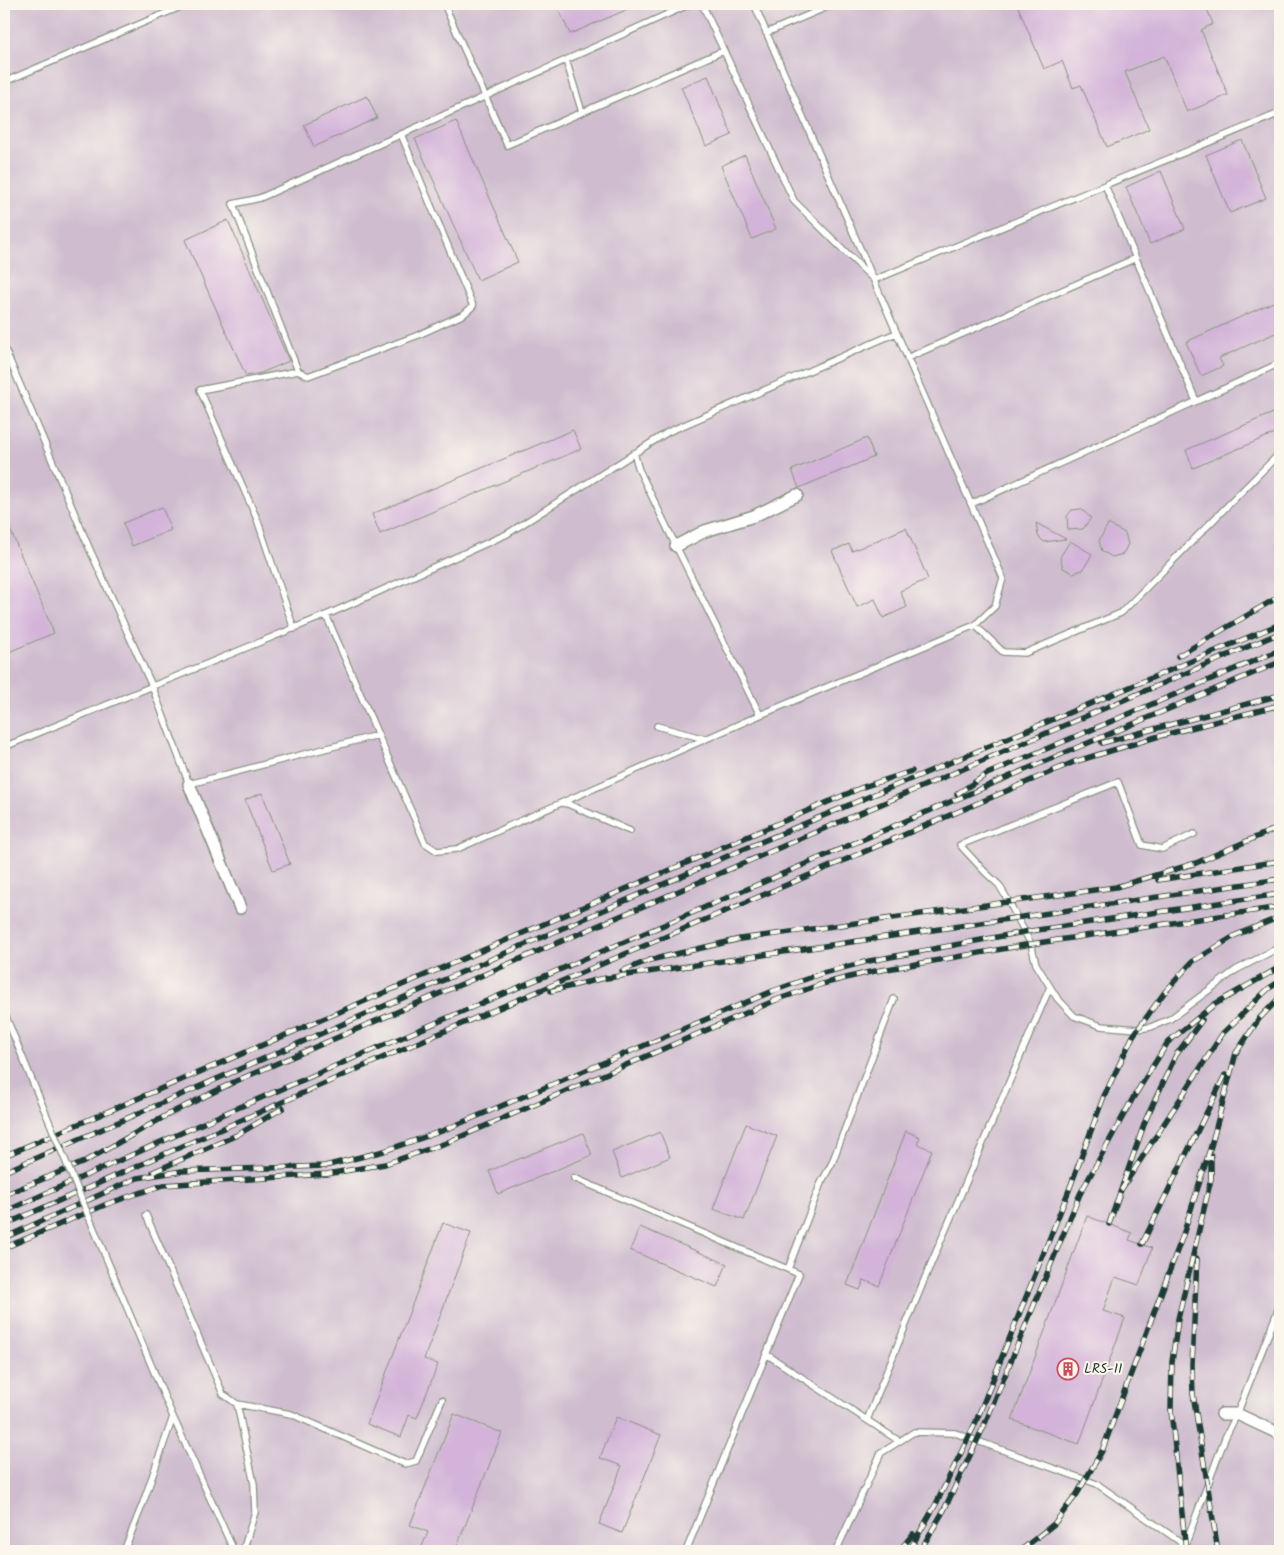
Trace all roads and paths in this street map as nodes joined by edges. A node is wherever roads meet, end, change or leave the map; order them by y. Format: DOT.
graph roads {
  1 [pos="188,4"];
  2 [pos="444,4"];
  3 [pos="690,4"];
  4 [pos="702,4"];
  5 [pos="754,4"];
  6 [pos="834,4"];
  7 [pos="766,33"];
  8 [pos="724,50"];
  9 [pos="566,60"];
  10 [pos="4,82"];
  11 [pos="485,96"];
  12 [pos="582,112"];
  13 [pos="1280,113"];
  14 [pos="401,134"];
  15 [pos="1105,185"];
  16 [pos="1136,258"];
  17 [pos="874,280"];
  18 [pos="896,333"];
  19 [pos="4,347"];
  20 [pos="907,358"];
  21 [pos="1280,363"];
  22 [pos="298,370"];
  23 [pos="1196,401"];
  24 [pos="634,453"];
  25 [pos="1280,453"];
  26 [pos="797,495"];
  27 [pos="971,504"];
  28 [pos="676,546"];
  29 [pos="326,616"];
  30 [pos="975,625"];
  31 [pos="294,629"];
  32 [pos="152,686"];
  33 [pos="760,715"];
  34 [pos="657,726"];
  35 [pos="378,734"];
  36 [pos="705,739"];
  37 [pos="4,747"];
  38 [pos="189,784"];
  39 [pos="560,803"];
  40 [pos="630,830"];
  41 [pos="1194,834"];
  42 [pos="240,908"];
  43 [pos="1280,947"];
  44 [pos="1050,987"];
  45 [pos="894,998"];
  46 [pos="4,1012"];
  47 [pos="574,1178"];
  48 [pos="146,1215"];
  49 [pos="788,1269"];
  50 [pos="1280,1305"];
  51 [pos="766,1354"];
  52 [pos="442,1400"];
  53 [pos="237,1404"];
  54 [pos="1222,1414"];
  55 [pos="1237,1414"];
  56 [pos="173,1417"];
  57 [pos="867,1420"];
  58 [pos="1280,1434"];
  59 [pos="899,1441"];
  60 [pos="1184,1548"];
  61 [pos="124,1551"];
  62 [pos="234,1551"];
  63 [pos="243,1551"];
  64 [pos="686,1551"];
  65 [pos="836,1551"];
  1 -- 10 [label="lane"];
  2 -- 11 [label="lane"];
  3 -- 9 [label="lane"];
  4 -- 8 [label="lane"];
  5 -- 7 [label="lane"];
  6 -- 7 [label="lane"];
  7 -- 17 [label="lane"];
  8 -- 12 [label="lane"];
  8 -- 17 [label="lane"];
  9 -- 11 [label="lane"];
  9 -- 12 [label="lane"];
  11 -- 12 [label="lane"];
  11 -- 14 [label="lane"];
  13 -- 15 [label="lane"];
  14 -- 22 [label="lane"];
  14 -- 22 [label="lane"];
  15 -- 16 [label="lane"];
  15 -- 17 [label="lane"];
  16 -- 20 [label="lane"];
  16 -- 23 [label="lane"];
  17 -- 18 [label="lane"];
  18 -- 20 [label="lane"];
  18 -- 24 [label="lane"];
  19 -- 32 [label="lane"];
  20 -- 27 [label="lane"];
  21 -- 23 [label="lane"];
  22 -- 31 [label="lane"];
  23 -- 27 [label="lane"];
  24 -- 28 [label="lane"];
  24 -- 29 [label="lane"];
  25 -- 30 [label="lane"];
  26 -- 28 [label="street"];
  27 -- 30 [label="lane"];
  28 -- 33 [label="lane"];
  29 -- 31 [label="lane"];
  29 -- 35 [label="lane"];
  30 -- 33 [label="lane"];
  31 -- 32 [label="lane"];
  32 -- 37 [label="lane"];
  32 -- 38 [label="lane"];
  33 -- 36 [label="lane"];
  34 -- 36 [label="lane"];
  35 -- 38 [label="lane"];
  35 -- 39 [label="lane"];
  36 -- 39 [label="lane"];
  38 -- 42 [label="street"];
  39 -- 40 [label="lane"];
  41 -- 44 [label="lane"];
  43 -- 44 [label="lane"];
  44 -- 57 [label="lane"];
  45 -- 49 [label="lane"];
  46 -- 56 [label="lane, bridge"];
  47 -- 49 [label="lane"];
  48 -- 53 [label="lane"];
  49 -- 51 [label="lane"];
  50 -- 55 [label="lane"];
  51 -- 57 [label="lane"];
  51 -- 64 [label="lane"];
  52 -- 53 [label="lane"];
  53 -- 63 [label="lane"];
  54 -- 55 [label="street"];
  55 -- 58 [label="street"];
  55 -- 60 [label="lane"];
  56 -- 61 [label="lane"];
  56 -- 62 [label="lane"];
  57 -- 59 [label="lane"];
  59 -- 60 [label="lane"];
  59 -- 65 [label="lane"];
}
